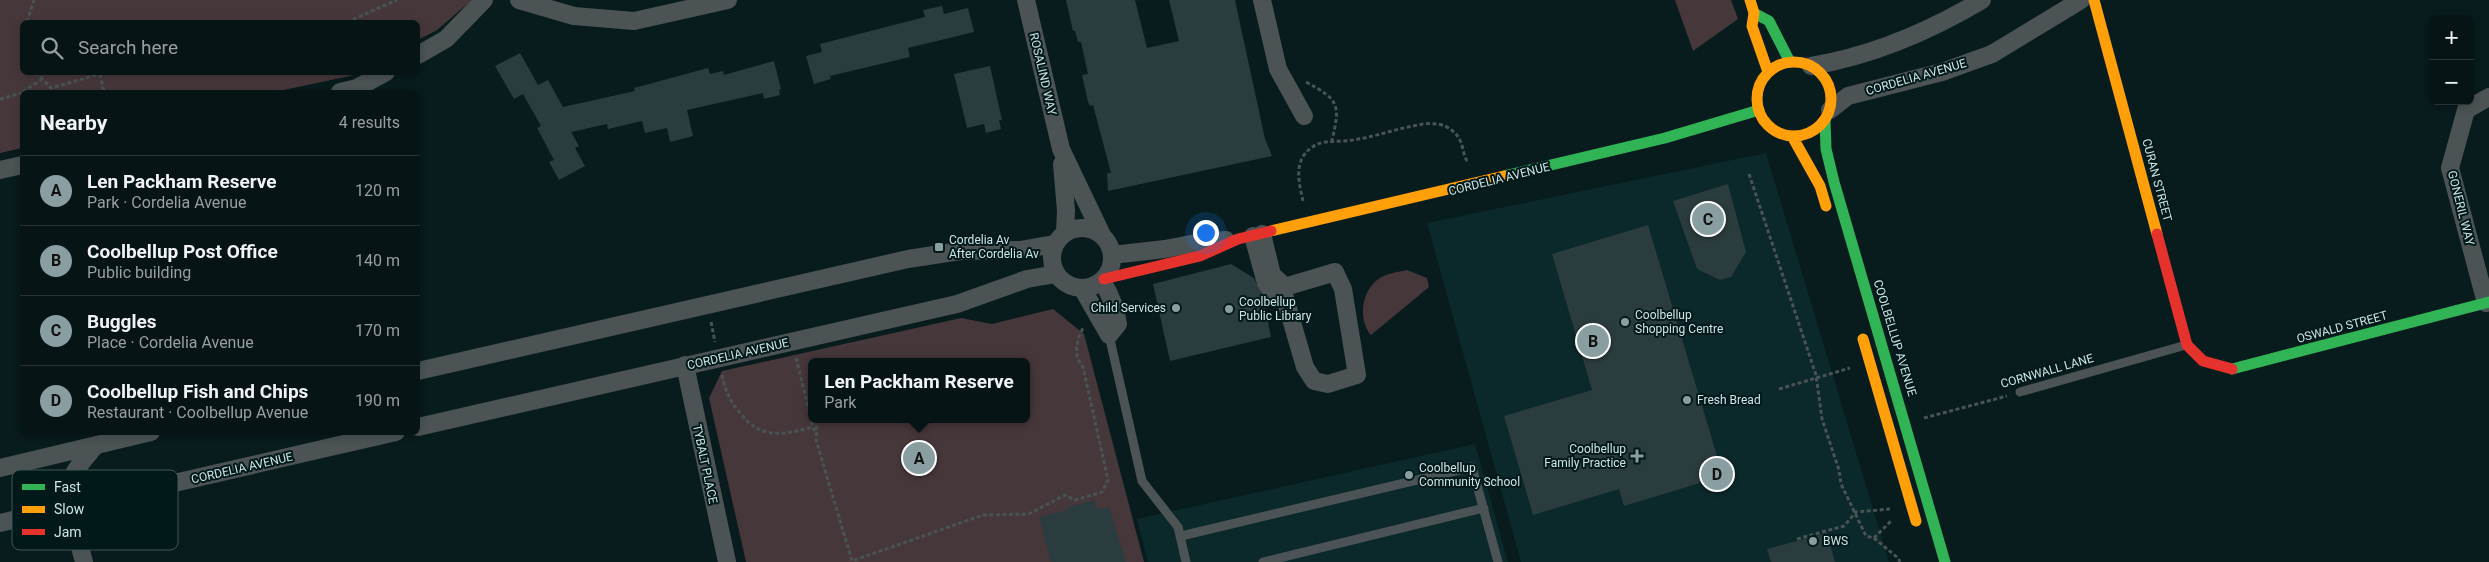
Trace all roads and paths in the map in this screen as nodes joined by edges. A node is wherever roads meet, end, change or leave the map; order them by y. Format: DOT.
graph roads {
  1 [pos="34,0"];
  2 [pos="397,0"];
  3 [pos="484,0"];
  4 [pos="519,0"];
  5 [pos="728,0"];
  6 [pos="1026,0"];
  7 [pos="1262,0"];
  8 [pos="1750,0"];
  9 [pos="1982,0"];
  10 [pos="2081,0"];
  11 [pos="2094,0"];
  12 [pos="1754,13"];
  13 [pos="28,20"];
  14 [pos="352,20"];
  15 [pos="420,54"];
  16 [pos="1790,62"];
  17 [pos="1811,66"];
  18 [pos="1768,72"];
  19 [pos="39,75"];
  20 [pos="96,75"];
  21 [pos="100,75"];
  22 [pos="381,75"];
  23 [pos="1302,78"];
  24 [pos="42,79"];
  25 [pos="27,90"];
  26 [pos="104,90"];
  27 [pos="348,90"];
  28 [pos="20,94"];
  29 [pos="2489,97"];
  30 [pos="0,98"];
  31 [pos="1759,110"];
  32 [pos="1827,115"];
  33 [pos="1304,116"];
  34 [pos="1792,136"];
  35 [pos="1332,140"];
  36 [pos="1061,149"];
  37 [pos="1475,160"];
  38 [pos="20,165"];
  39 [pos="0,170"];
  40 [pos="1749,174"];
  41 [pos="1305,209"];
  42 [pos="1828,214"];
  43 [pos="1102,235"];
  44 [pos="1251,236"];
  45 [pos="1060,238"];
  46 [pos="1112,255"];
  47 [pos="1056,274"];
  48 [pos="1103,280"];
  49 [pos="1082,288"];
  50 [pos="1282,288"];
  51 [pos="2488,302"];
  52 [pos="710,317"];
  53 [pos="1085,324"];
  54 [pos="1859,326"];
  55 [pos="1109,335"];
  56 [pos="2187,345"];
  57 [pos="716,346"];
  58 [pos="794,353"];
  59 [pos="2203,361"];
  60 [pos="685,365"];
  61 [pos="720,369"];
  62 [pos="420,371"];
  63 [pos="2020,392"];
  64 [pos="808,407"];
  65 [pos="1914,420"];
  66 [pos="812,423"];
  67 [pos="817,423"];
  68 [pos="813,426"];
  69 [pos="420,427"];
  70 [pos="138,435"];
  71 [pos="372,435"];
  72 [pos="332,440"];
  73 [pos="816,440"];
  74 [pos="96,445"];
  75 [pos="0,468"];
  76 [pos="77,470"];
  77 [pos="178,480"];
  78 [pos="1484,508"];
  79 [pos="1895,509"];
  80 [pos="1856,512"];
  81 [pos="1894,518"];
  82 [pos="1920,535"];
  83 [pos="1181,536"];
  84 [pos="1874,538"];
  85 [pos="1797,539"];
  86 [pos="727,562"];
  87 [pos="851,562"];
  88 [pos="1186,562"];
  89 [pos="1263,562"];
  90 [pos="1498,562"];
  91 [pos="1900,562"];
  92 [pos="1945,562"];
  1 -- 13 [label="path"];
  2 -- 14 [label="path"];
  3 -- 15 [label="street"];
  4 -- 5 [label="street"];
  6 -- 36 [label="street, ROSALIND WAY"];
  7 -- 33 [label="street"];
  8 -- 12 [label="street"];
  9 -- 17 [label="street"];
  10 -- 32 [label="street, CORDELIA AVENUE"];
  11 -- 56 [label="street, CURAN STREET"];
  12 -- 16 [label="street"];
  12 -- 18 [label="street"];
  16 -- 17 [label="street"];
  16 -- 18 [label="street"];
  17 -- 32 [label="street"];
  18 -- 31 [label="street"];
  19 -- 24 [label="path"];
  20 -- 24 [label="path"];
  21 -- 26 [label="path"];
  22 -- 27 [label="street"];
  23 -- 35 [label="path"];
  24 -- 25 [label="path"];
  28 -- 30 [label="path"];
  29 -- 51 [label="street, GONERIL WAY"];
  31 -- 34 [label="street"];
  31 -- 44 [label="street, CORDELIA AVENUE"];
  32 -- 34 [label="street"];
  32 -- 92 [label="street, COOLBELLUP AVENUE"];
  34 -- 42 [label="street"];
  35 -- 37 [label="path"];
  35 -- 41 [label="path"];
  36 -- 43 [label="street"];
  36 -- 45 [label="street"];
  38 -- 39 [label="street"];
  40 -- 80 [label="path"];
  43 -- 45 [label="street"];
  43 -- 46 [label="street"];
  44 -- 46 [label="street"];
  44 -- 48 [label="street, CORDELIA AVENUE"];
  44 -- 50 [label="street"];
  45 -- 47 [label="street"];
  45 -- 62 [label="street"];
  46 -- 48 [label="street"];
  47 -- 49 [label="street"];
  47 -- 60 [label="street, CORDELIA AVENUE"];
  48 -- 49 [label="street"];
  48 -- 55 [label="street"];
  49 -- 55 [label="street"];
  50 -- 50 [label="street"];
  51 -- 59 [label="street, OSWALD STREET"];
  52 -- 57 [label="path"];
  53 -- 87 [label="path"];
  54 -- 82 [label="street"];
  55 -- 83 [label="lane"];
  56 -- 59 [label="street, CURAN STREET"];
  56 -- 63 [label="lane, CORNWALL LANE"];
  58 -- 64 [label="path"];
  60 -- 69 [label="street, CORDELIA AVENUE"];
  60 -- 86 [label="street, TYBALT PLACE"];
  61 -- 68 [label="path"];
  63 -- 65 [label="path, CORNWALL LANE"];
  66 -- 68 [label="path"];
  67 -- 73 [label="path"];
  68 -- 73 [label="path"];
  70 -- 74 [label="street"];
  71 -- 72 [label="street, CORDELIA AVENUE"];
  72 -- 77 [label="street, CORDELIA AVENUE"];
  73 -- 87 [label="path"];
  74 -- 75 [label="street"];
  74 -- 76 [label="street"];
  78 -- 83 [label="lane"];
  78 -- 89 [label="lane"];
  78 -- 90 [label="lane"];
  79 -- 80 [label="path"];
  80 -- 84 [label="path"];
  80 -- 85 [label="path"];
  81 -- 84 [label="path"];
  83 -- 88 [label="lane"];
  84 -- 91 [label="path"];
}
